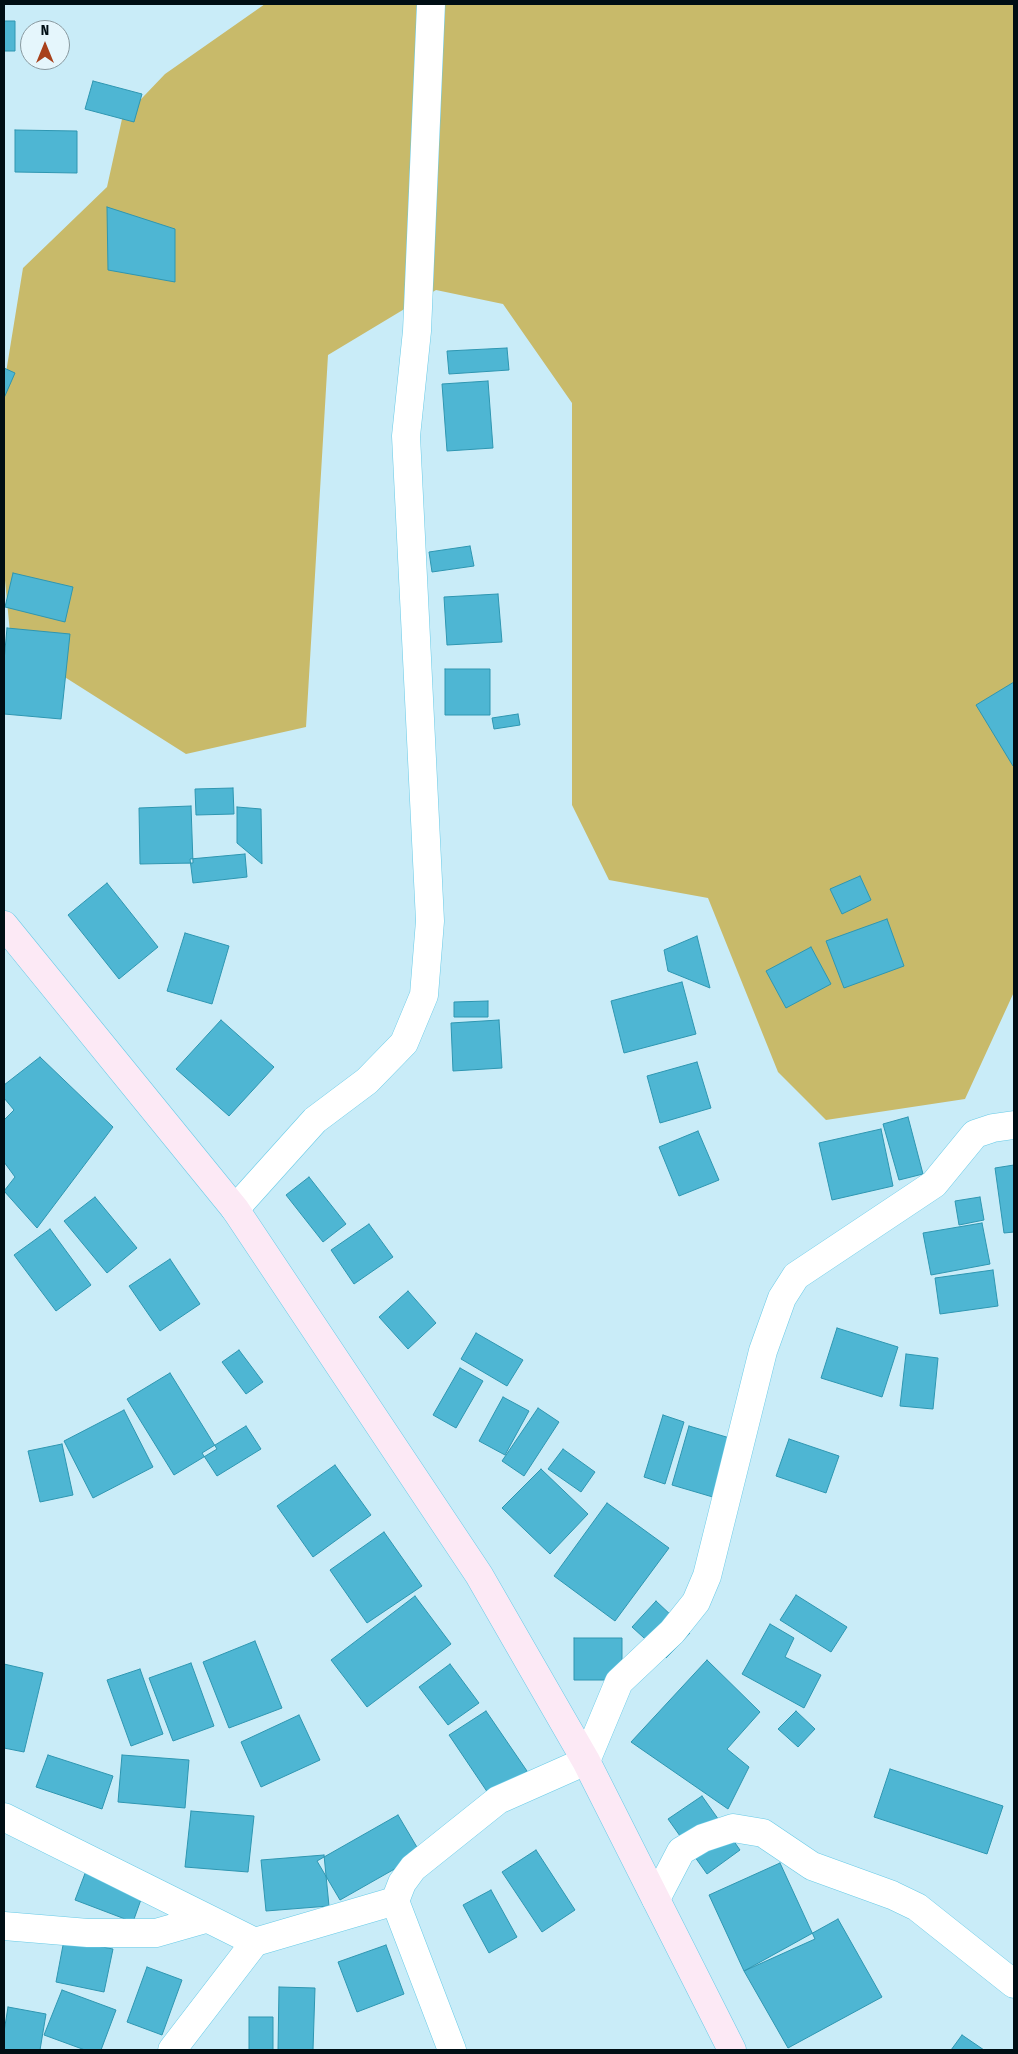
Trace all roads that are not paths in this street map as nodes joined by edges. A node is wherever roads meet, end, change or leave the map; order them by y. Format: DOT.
graph roads {
  1 [pos="431,4"];
  2 [pos="4,925"];
  3 [pos="1014,1125"];
  4 [pos="235,1209"];
  5 [pos="586,1761"];
  6 [pos="4,1817"];
  7 [pos="656,1899"];
  8 [pos="395,1901"];
  9 [pos="205,1919"];
  10 [pos="4,1926"];
  11 [pos="255,1942"];
  12 [pos="1014,1984"];
  13 [pos="172,2050"];
  14 [pos="452,2050"];
  15 [pos="732,2050"];
  1 -- 4 [label="street"];
  2 -- 4 [label="main road"];
  3 -- 5 [label="street"];
  4 -- 5 [label="main road"];
  5 -- 7 [label="main road"];
  5 -- 8 [label="street"];
  6 -- 9 [label="street"];
  7 -- 12 [label="street"];
  7 -- 15 [label="main road"];
  8 -- 11 [label="street"];
  8 -- 14 [label="street"];
  9 -- 10 [label="street"];
  9 -- 11 [label="street"];
  11 -- 13 [label="street"];
}
